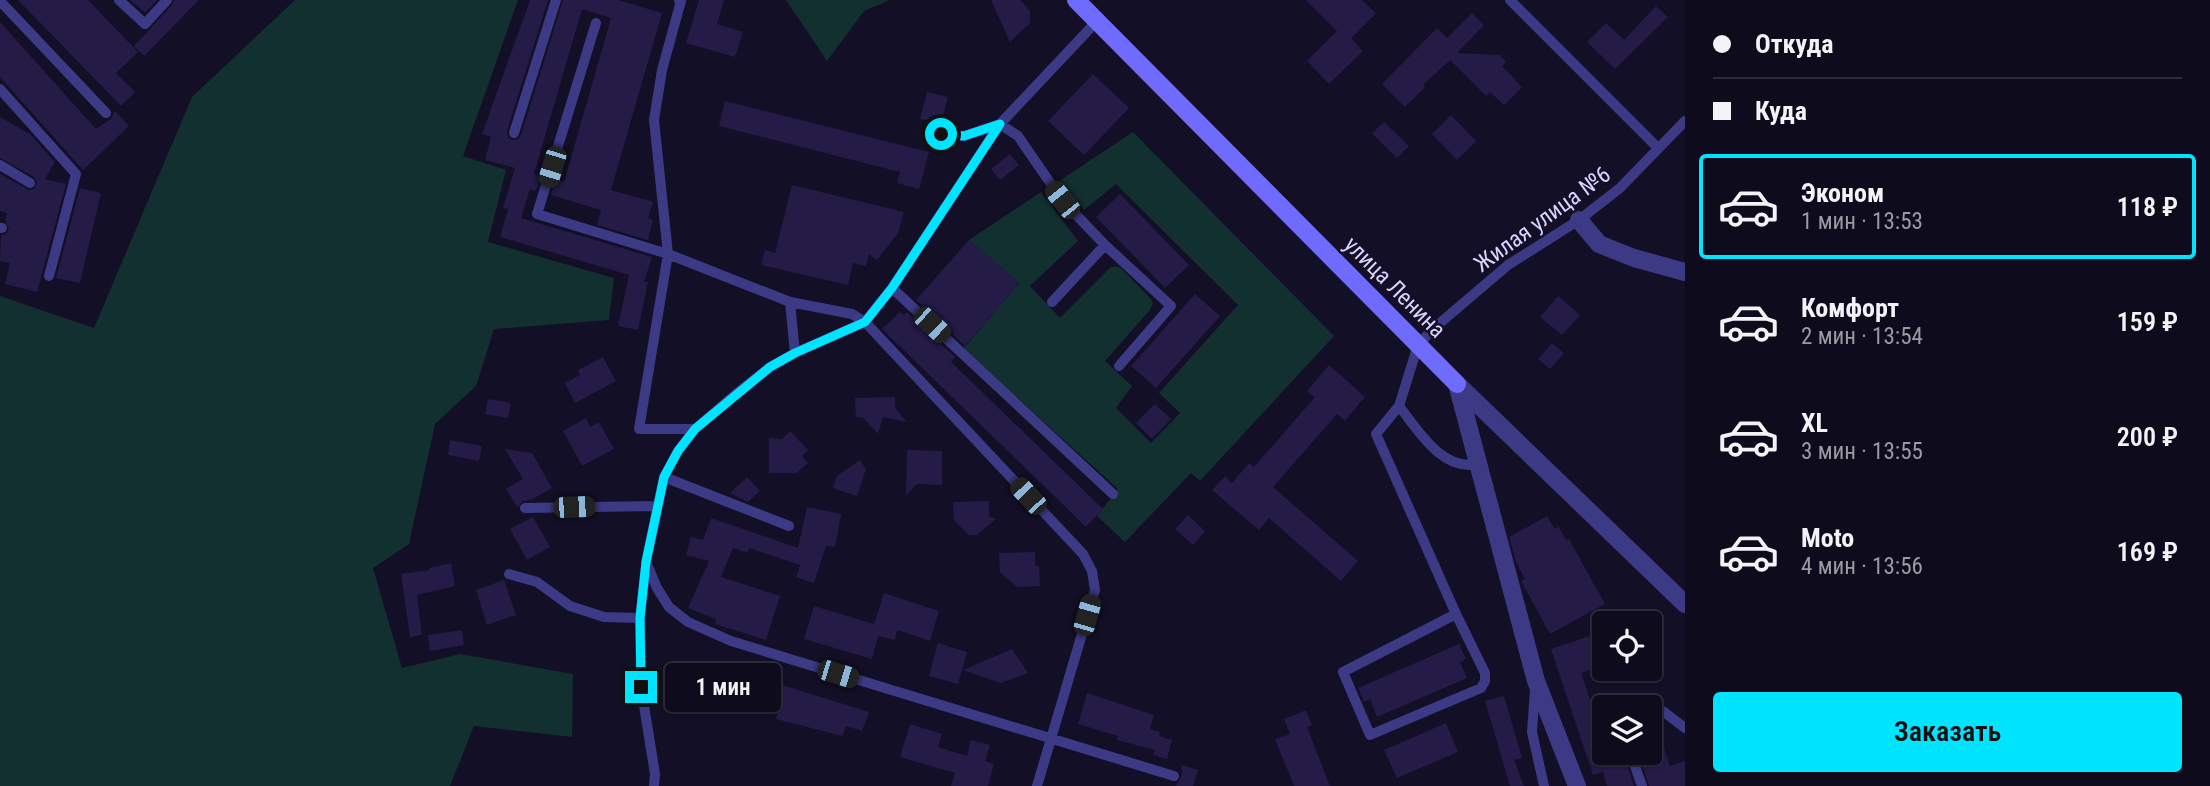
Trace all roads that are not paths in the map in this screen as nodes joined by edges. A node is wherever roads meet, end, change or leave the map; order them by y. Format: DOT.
graph roads {
  1 [pos="120,0"];
  2 [pos="167,0"];
  3 [pos="556,0"];
  4 [pos="679,0"];
  5 [pos="1076,0"];
  6 [pos="1510,0"];
  7 [pos="0,1"];
  8 [pos="1097,21"];
  9 [pos="596,23"];
  10 [pos="0,89"];
  11 [pos="106,113"];
  12 [pos="1685,121"];
  13 [pos="1000,124"];
  14 [pos="514,133"];
  15 [pos="941,134"];
  16 [pos="1658,148"];
  17 [pos="0,165"];
  18 [pos="30,183"];
  19 [pos="1579,220"];
  20 [pos="1105,245"];
  21 [pos="668,254"];
  22 [pos="1685,272"];
  23 [pos="49,276"];
  24 [pos="892,288"];
  25 [pos="790,302"];
  26 [pos="1052,302"];
  27 [pos="865,322"];
  28 [pos="1418,345"];
  29 [pos="795,353"];
  30 [pos="1119,366"];
  31 [pos="1457,384"];
  32 [pos="1399,406"];
  33 [pos="695,429"];
  34 [pos="1478,464"];
  35 [pos="664,477"];
  36 [pos="1113,494"];
  37 [pos="657,506"];
  38 [pos="525,508"];
  39 [pos="789,526"];
  40 [pos="646,562"];
  41 [pos="509,574"];
  42 [pos="1685,604"];
  43 [pos="1456,614"];
  44 [pos="640,618"];
  45 [pos="1536,681"];
  46 [pos="1662,712"];
  47 [pos="1685,728"];
  48 [pos="1051,738"];
  49 [pos="1635,765"];
  50 [pos="1174,776"];
  51 [pos="654,786"];
  52 [pos="1037,786"];
  53 [pos="1545,786"];
  54 [pos="1577,786"];
  55 [pos="1642,786"];
  1 -- 2 [label="lane"];
  3 -- 14 [label="lane"];
  4 -- 21 [label="lane"];
  5 -- 8 [label="street, улица Ленина"];
  6 -- 16 [label="lane"];
  7 -- 11 [label="lane"];
  8 -- 13 [label="lane"];
  8 -- 28 [label="street, улица Ленина"];
  9 -- 21 [label="lane"];
  10 -- 23 [label="lane"];
  12 -- 16 [label="lane, Жилая улица №6"];
  13 -- 15 [label="lane"];
  13 -- 20 [label="lane"];
  13 -- 24 [label="lane"];
  16 -- 19 [label="lane, Жилая улица №6"];
  17 -- 18 [label="lane"];
  19 -- 22 [label="street"];
  19 -- 28 [label="lane, Жилая улица №6"];
  20 -- 26 [label="lane"];
  20 -- 30 [label="lane"];
  21 -- 25 [label="lane"];
  21 -- 33 [label="lane"];
  24 -- 27 [label="lane"];
  24 -- 36 [label="lane"];
  25 -- 27 [label="lane"];
  25 -- 29 [label="lane"];
  27 -- 29 [label="lane"];
  27 -- 48 [label="lane"];
  28 -- 31 [label="street, улица Ленина"];
  28 -- 32 [label="lane"];
  29 -- 33 [label="lane"];
  31 -- 34 [label="street"];
  31 -- 42 [label="street, улица Ленина"];
  32 -- 34 [label="lane"];
  32 -- 43 [label="lane"];
  33 -- 35 [label="lane"];
  34 -- 45 [label="street"];
  35 -- 37 [label="lane"];
  35 -- 39 [label="lane"];
  37 -- 38 [label="lane"];
  37 -- 40 [label="lane"];
  40 -- 44 [label="lane"];
  40 -- 48 [label="lane"];
  41 -- 44 [label="lane"];
  43 -- 43 [label="lane"];
  44 -- 51 [label="lane"];
  45 -- 53 [label="lane"];
  45 -- 54 [label="street"];
  46 -- 47 [label="lane"];
  48 -- 50 [label="lane"];
  48 -- 52 [label="lane"];
  49 -- 55 [label="lane"];
}
